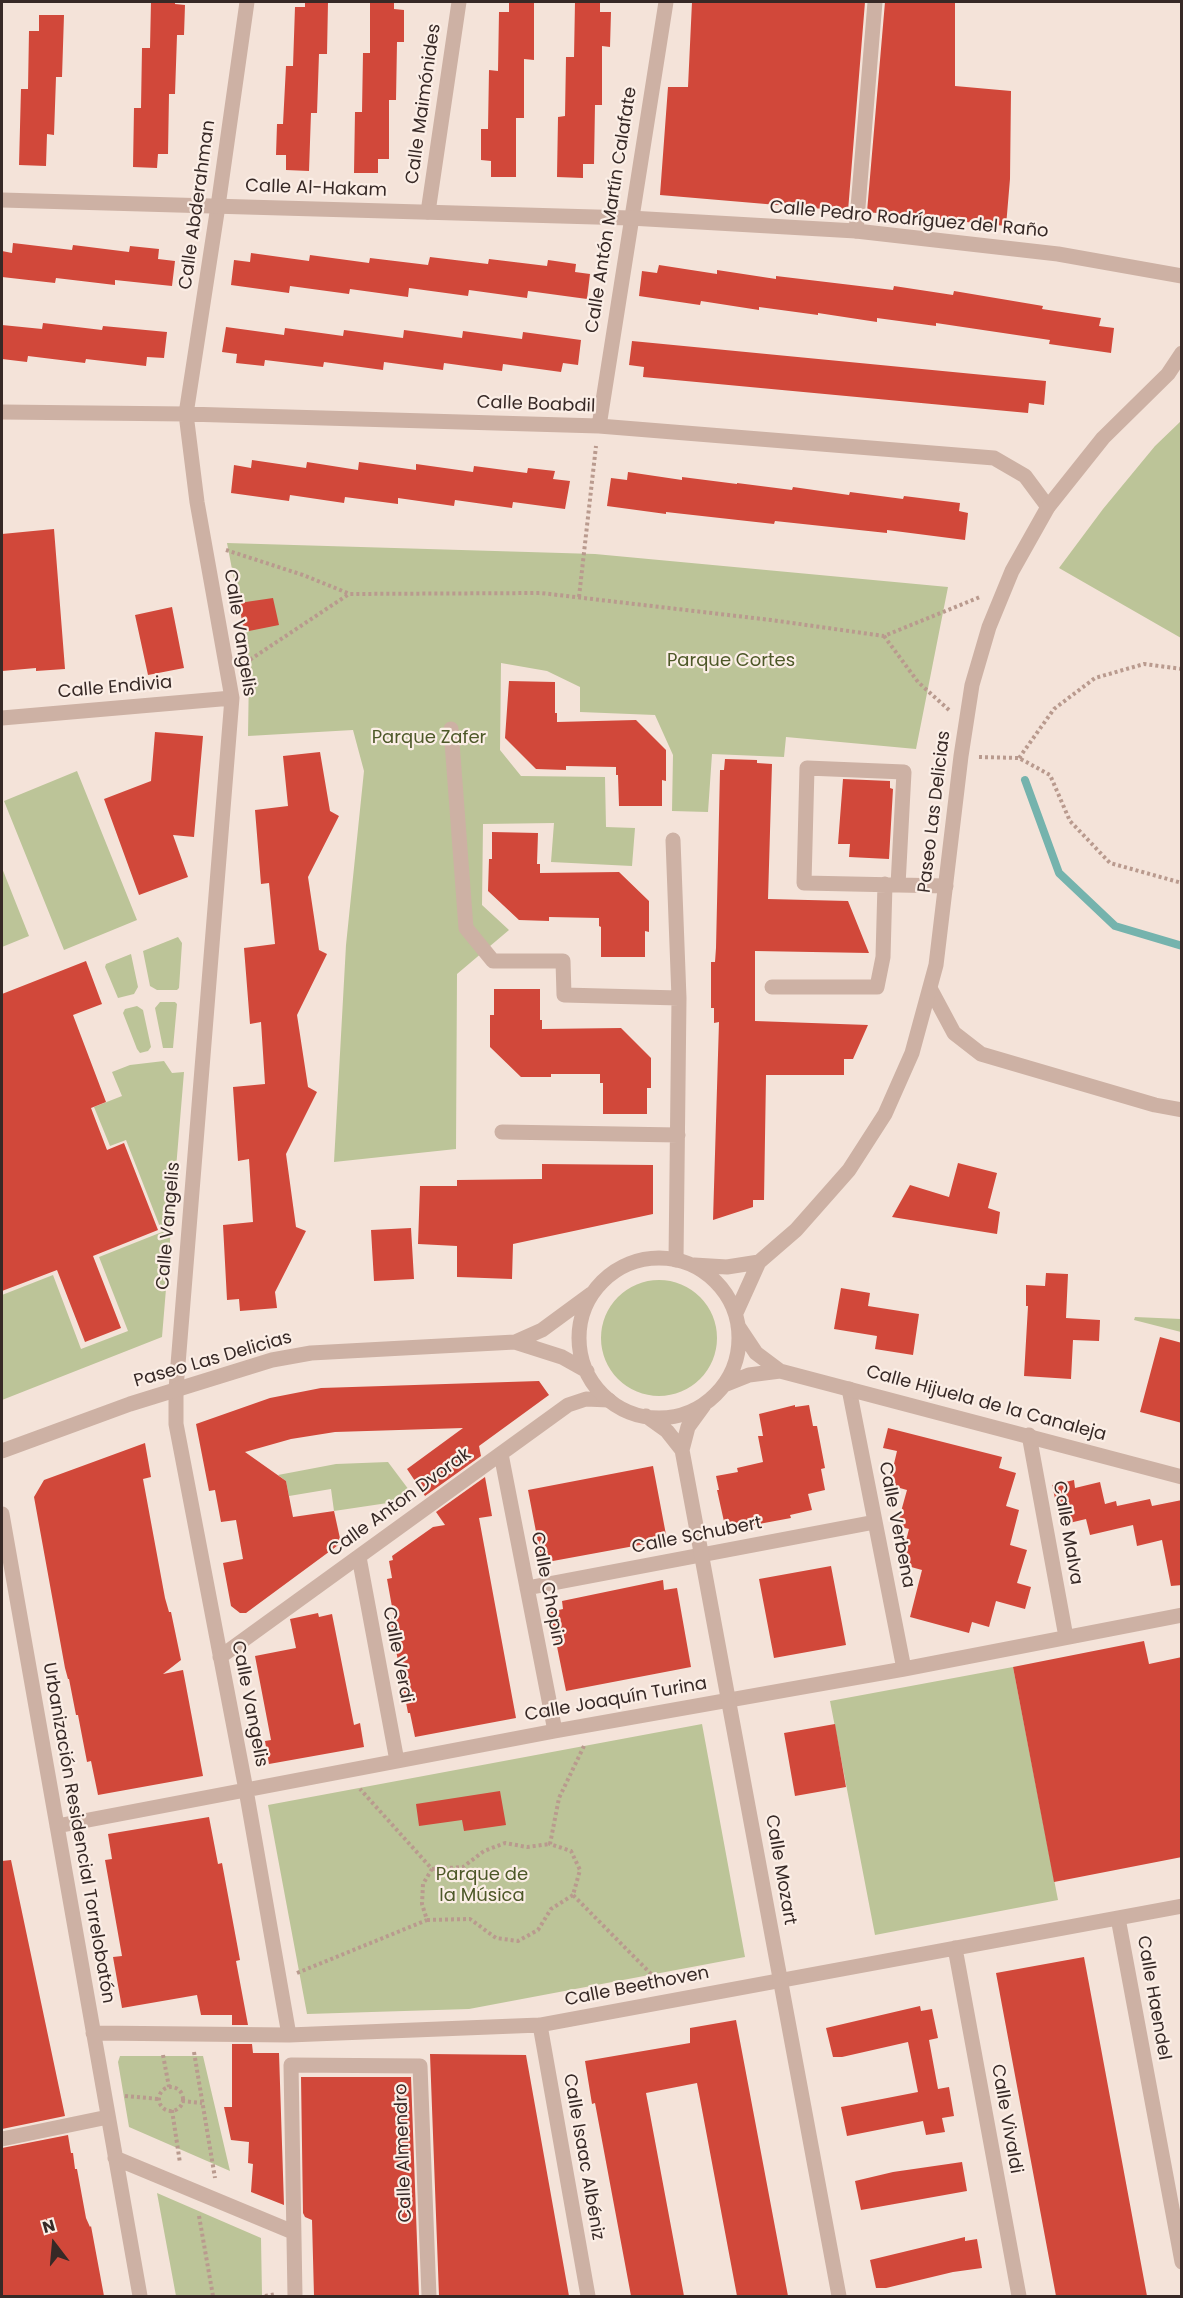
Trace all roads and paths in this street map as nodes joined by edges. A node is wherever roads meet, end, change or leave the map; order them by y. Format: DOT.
graph roads {
  1 [pos="247,2"];
  2 [pos="459,2"];
  3 [pos="666,2"];
  4 [pos="875,2"];
  5 [pos="2,200"];
  6 [pos="218,206"];
  7 [pos="428,212"];
  8 [pos="630,218"];
  9 [pos="856,231"];
  10 [pos="1182,276"];
  11 [pos="1182,353"];
  12 [pos="1175,374"];
  13 [pos="2,412"];
  14 [pos="186,414"];
  15 [pos="598,426"];
  16 [pos="1048,507"];
  17 [pos="205,543"];
  18 [pos="1005,586"];
  19 [pos="350,594"];
  20 [pos="579,597"];
  21 [pos="884,636"];
  22 [pos="1182,669"];
  23 [pos="228,675"];
  24 [pos="232,698"];
  25 [pos="2,718"];
  26 [pos="966,724"];
  27 [pos="451,729"];
  28 [pos="961,756"];
  29 [pos="1019,758"];
  30 [pos="673,840"];
  31 [pos="1182,883"];
  32 [pos="891,884"];
  33 [pos="946,886"];
  34 [pos="772,987"];
  35 [pos="931,990"];
  36 [pos="679,998"];
  37 [pos="1182,1110"];
  38 [pos="502,1132"];
  39 [pos="678,1135"];
  40 [pos="676,1260"];
  41 [pos="759,1262"];
  42 [pos="692,1265"];
  43 [pos="595,1290"];
  44 [pos="737,1319"];
  45 [pos="515,1342"];
  46 [pos="587,1371"];
  47 [pos="780,1371"];
  48 [pos="724,1385"];
  49 [pos="176,1389"];
  50 [pos="849,1389"];
  51 [pos="609,1400"];
  52 [pos="704,1404"];
  53 [pos="646,1416"];
  54 [pos="1029,1436"];
  55 [pos="682,1450"];
  56 [pos="2,1451"];
  57 [pos="501,1454"];
  58 [pos="1182,1477"];
  59 [pos="2,1514"];
  60 [pos="875,1522"];
  61 [pos="702,1555"];
  62 [pos="359,1557"];
  63 [pos="527,1588"];
  64 [pos="1182,1615"];
  65 [pos="1066,1637"];
  66 [pos="220,1657"];
  67 [pos="904,1669"];
  68 [pos="729,1700"];
  69 [pos="595,1724"];
  70 [pos="555,1731"];
  71 [pos="396,1761"];
  72 [pos="345,1772"];
  73 [pos="246,1790"];
  74 [pos="57,1826"];
  75 [pos="550,1844"];
  76 [pos="432,1869"];
  77 [pos="573,1895"];
  78 [pos="1182,1906"];
  79 [pos="1118,1918"];
  80 [pos="427,1920"];
  81 [pos="954,1948"];
  82 [pos="279,1980"];
  83 [pos="781,1980"];
  84 [pos="676,2000"];
  85 [pos="540,2025"];
  86 [pos="93,2032"];
  87 [pos="160,2033"];
  88 [pos="190,2034"];
  89 [pos="289,2035"];
  90 [pos="169,2087"];
  91 [pos="103,2093"];
  92 [pos="159,2099"];
  93 [pos="182,2101"];
  94 [pos="202,2103"];
  95 [pos="172,2110"];
  96 [pos="108,2117"];
  97 [pos="2,2139"];
  98 [pos="115,2158"];
  99 [pos="189,2189"];
  100 [pos="219,2202"];
  101 [pos="293,2232"];
  102 [pos="1182,2262"];
  103 [pos="140,2296"];
  104 [pos="213,2296"];
  105 [pos="295,2296"];
  106 [pos="429,2296"];
  107 [pos="588,2296"];
  108 [pos="839,2296"];
  109 [pos="1019,2296"];
  1 -- 6 [label="street, Calle Abderahman"];
  2 -- 7 [label="street, Calle Maimónides"];
  3 -- 8 [label="street, Calle Antón Martín Calafate"];
  4 -- 9 [label="street"];
  5 -- 6 [label="street, Calle Al-Hakam"];
  6 -- 7 [label="street, Calle Al-Hakam"];
  6 -- 14 [label="street, Calle Abderahman"];
  7 -- 8 [label="street, Calle Al-Hakam"];
  8 -- 9 [label="street, Calle Pedro Rodríguez del Raño"];
  8 -- 15 [label="street, Calle Antón Martín Calafate"];
  9 -- 10 [label="street, Calle Pedro Rodríguez del Raño"];
  11 -- 12 [label="street, Paseo Las Delicias"];
  12 -- 16 [label="street, Paseo Las Delicias"];
  13 -- 14 [label="street, Calle Boabdil"];
  14 -- 15 [label="street, Calle Boabdil"];
  14 -- 17 [label="street, Calle Vangelis"];
  15 -- 16 [label="street, Calle Boabdil"];
  15 -- 20 [label="path"];
  16 -- 18 [label="street, Paseo Las Delicias"];
  17 -- 19 [label="path"];
  17 -- 23 [label="street, Calle Vangelis"];
  18 -- 21 [label="path"];
  18 -- 26 [label="street, Paseo Las Delicias"];
  19 -- 20 [label="path"];
  19 -- 23 [label="path"];
  20 -- 21 [label="path"];
  21 -- 26 [label="path"];
  22 -- 29 [label="path"];
  23 -- 24 [label="street, Calle Vangelis"];
  24 -- 25 [label="street, Calle Endivia"];
  24 -- 49 [label="street, Calle Vangelis"];
  26 -- 28 [label="street, Paseo Las Delicias"];
  27 -- 36 [label="street"];
  28 -- 29 [label="path"];
  28 -- 33 [label="street, Paseo Las Delicias"];
  29 -- 31 [label="path"];
  30 -- 36 [label="street"];
  32 -- 32 [label="street"];
  32 -- 33 [label="street"];
  32 -- 34 [label="street"];
  33 -- 35 [label="street, Paseo Las Delicias"];
  35 -- 37 [label="street"];
  35 -- 41 [label="street, Paseo Las Delicias"];
  36 -- 39 [label="street"];
  38 -- 39 [label="street"];
  39 -- 40 [label="street"];
  40 -- 42 [label="street"];
  40 -- 43 [label="street"];
  41 -- 42 [label="street"];
  41 -- 44 [label="street, Paseo Las Delicias"];
  42 -- 44 [label="street"];
  43 -- 45 [label="street, Paseo Las Delicias"];
  43 -- 46 [label="street"];
  44 -- 47 [label="street, Calle Hijuela de la Canaleja"];
  44 -- 48 [label="street"];
  45 -- 46 [label="street, Paseo Las Delicias"];
  45 -- 49 [label="street, Paseo Las Delicias"];
  46 -- 51 [label="street"];
  47 -- 48 [label="street, Calle Hijuela de la Canaleja"];
  47 -- 50 [label="street, Calle Hijuela de la Canaleja"];
  48 -- 52 [label="street"];
  49 -- 56 [label="street, Paseo Las Delicias"];
  49 -- 66 [label="street, Calle Vangelis"];
  50 -- 54 [label="street, Calle Hijuela de la Canaleja"];
  50 -- 60 [label="street, Calle Verbena"];
  51 -- 53 [label="street"];
  51 -- 57 [label="street, Calle Anton Dvorak"];
  52 -- 53 [label="street"];
  52 -- 55 [label="street, Calle Mozart"];
  53 -- 55 [label="street, Calle Mozart"];
  54 -- 58 [label="street, Calle Hijuela de la Canaleja"];
  54 -- 65 [label="street, Calle Malva"];
  55 -- 61 [label="street, Calle Mozart"];
  57 -- 62 [label="street, Calle Anton Dvorak"];
  57 -- 63 [label="street, Calle Chopin"];
  59 -- 74 [label="street, Urbanización Residencial Torrelobatón"];
  60 -- 61 [label="street, Calle Schubert"];
  60 -- 67 [label="street, Calle Verbena"];
  61 -- 63 [label="street, Calle Schubert"];
  61 -- 68 [label="street, Calle Mozart"];
  62 -- 66 [label="street, Calle Anton Dvorak"];
  62 -- 71 [label="street, Calle Verdi"];
  63 -- 70 [label="street, Calle Chopin"];
  64 -- 65 [label="street, Calle Joaquín Turina"];
  65 -- 67 [label="street, Calle Joaquín Turina"];
  66 -- 73 [label="street, Calle Vangelis"];
  67 -- 68 [label="street, Calle Joaquín Turina"];
  68 -- 69 [label="street, Calle Joaquín Turina"];
  68 -- 83 [label="street, Calle Mozart"];
  69 -- 70 [label="street, Calle Joaquín Turina"];
  69 -- 75 [label="path"];
  70 -- 71 [label="street, Calle Joaquín Turina"];
  71 -- 72 [label="street, Calle Joaquín Turina"];
  72 -- 73 [label="street, Calle Joaquín Turina"];
  72 -- 76 [label="path"];
  73 -- 74 [label="street, Calle Joaquín Turina"];
  73 -- 82 [label="street, Calle Vangelis"];
  74 -- 86 [label="street, Urbanización Residencial Torrelobatón"];
  75 -- 76 [label="path"];
  75 -- 77 [label="path"];
  76 -- 80 [label="path"];
  77 -- 80 [label="path"];
  77 -- 84 [label="path"];
  78 -- 79 [label="street, Calle Beethoven"];
  79 -- 81 [label="street, Calle Beethoven"];
  79 -- 102 [label="street, Calle Haendel"];
  80 -- 82 [label="path"];
  81 -- 83 [label="street, Calle Beethoven"];
  81 -- 109 [label="street, Calle Vivaldi"];
  82 -- 89 [label="street, Calle Vangelis"];
  83 -- 84 [label="street, Calle Beethoven"];
  83 -- 108 [label="street, Calle Mozart"];
  84 -- 85 [label="street, Calle Beethoven"];
  85 -- 89 [label="street, Calle Beethoven"];
  85 -- 107 [label="street, Calle Isaac Albéniz"];
  86 -- 87 [label="street, Calle Beethoven"];
  86 -- 91 [label="street, Urbanización Residencial Torrelobatón"];
  87 -- 88 [label="street, Calle Beethoven"];
  87 -- 90 [label="path"];
  88 -- 89 [label="street, Calle Beethoven"];
  88 -- 94 [label="path"];
  90 -- 92 [label="path"];
  90 -- 93 [label="path"];
  91 -- 92 [label="path"];
  91 -- 96 [label="street, Urbanización Residencial Torrelobatón"];
  92 -- 95 [label="path"];
  93 -- 94 [label="path"];
  93 -- 95 [label="path"];
  94 -- 100 [label="path"];
  95 -- 99 [label="path"];
  96 -- 97 [label="street"];
  96 -- 98 [label="street, Urbanización Residencial Torrelobatón"];
  98 -- 99 [label="street"];
  98 -- 103 [label="street, Urbanización Residencial Torrelobatón"];
  99 -- 100 [label="street"];
  99 -- 104 [label="path"];
  100 -- 101 [label="street"];
  101 -- 105 [label="street"];
  101 -- 106 [label="street, Calle Almendro"];
}
